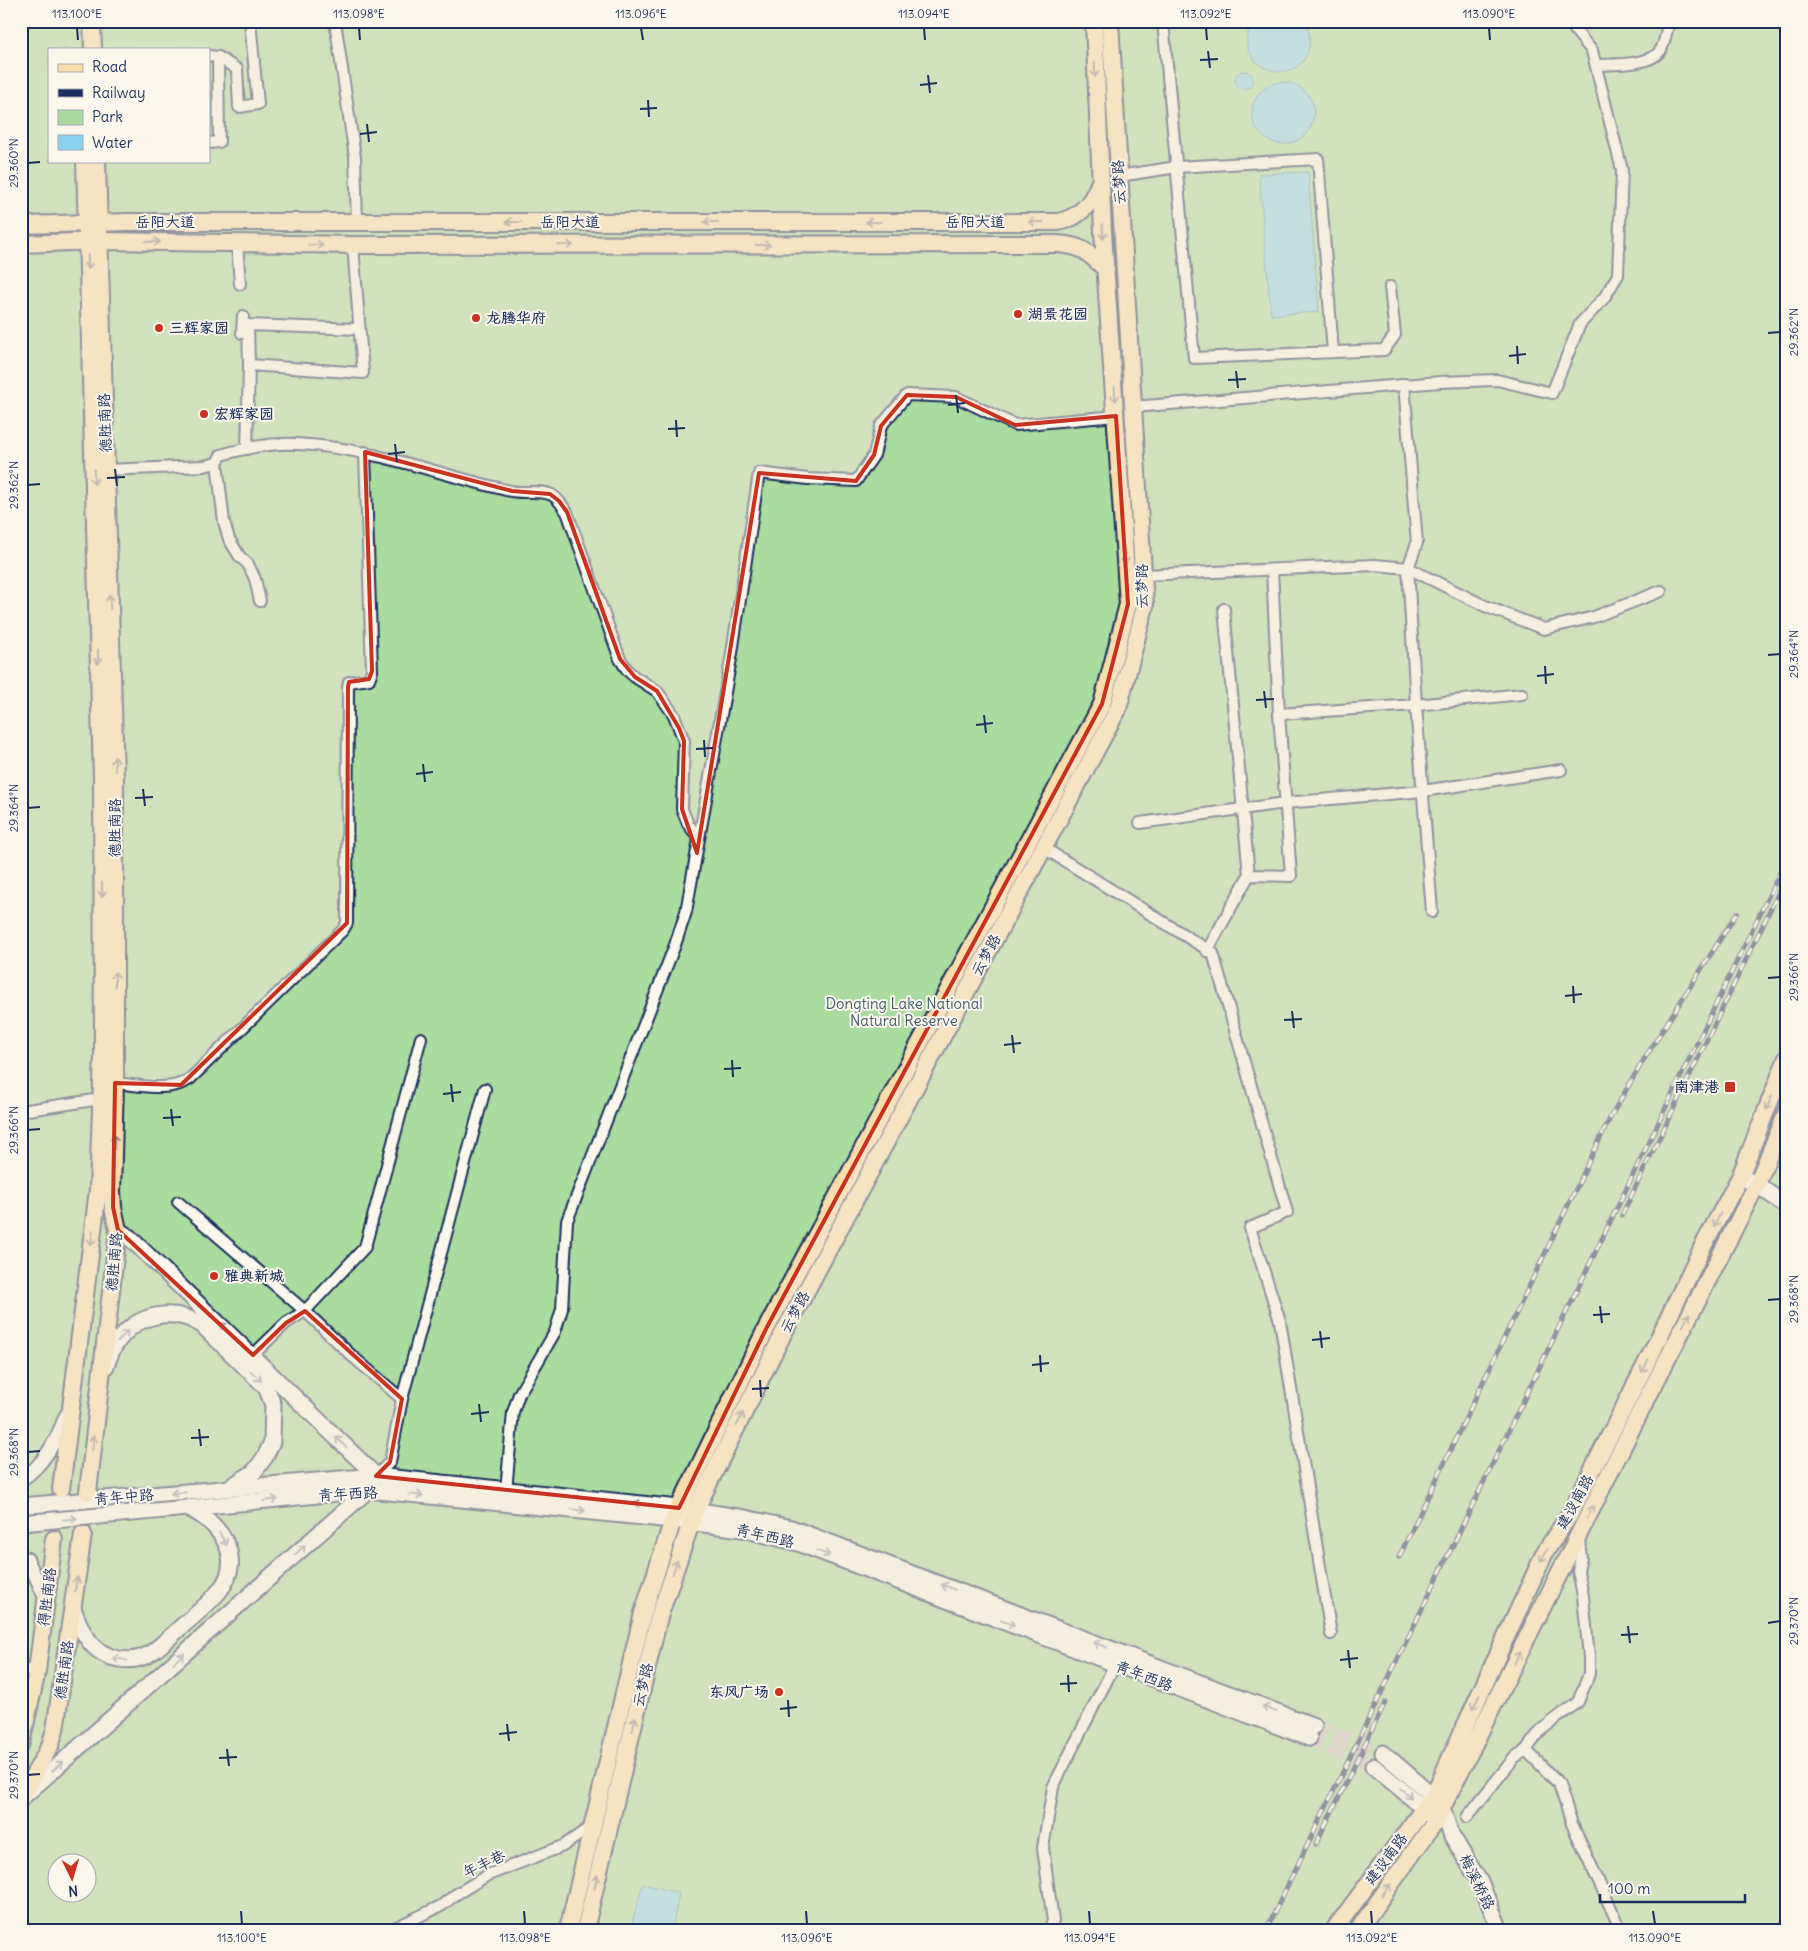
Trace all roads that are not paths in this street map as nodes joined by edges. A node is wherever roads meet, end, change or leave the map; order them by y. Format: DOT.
graph roads {
  1 [pos="82,21"];
  2 [pos="92,21"];
  3 [pos="250,21"];
  4 [pos="335,21"];
  5 [pos="1094,21"];
  6 [pos="1110,21"];
  7 [pos="1163,21"];
  8 [pos="1572,21"];
  9 [pos="1670,21"];
  10 [pos="82,48"];
  11 [pos="93,48"];
  12 [pos="213,57"];
  13 [pos="1596,65"];
  14 [pos="210,143"];
  15 [pos="85,162"];
  16 [pos="97,162"];
  17 [pos="1177,167"];
  18 [pos="1119,176"];
  19 [pos="1100,182"];
  20 [pos="93,222"];
  21 [pos="357,222"];
  22 [pos="21,225"];
  23 [pos="94,241"];
  24 [pos="21,244"];
  25 [pos="237,244"];
  26 [pos="354,245"];
  27 [pos="1106,269"];
  28 [pos="240,284"];
  29 [pos="1390,287"];
  30 [pos="243,316"];
  31 [pos="359,329"];
  32 [pos="1333,352"];
  33 [pos="249,365"];
  34 [pos="1404,384"];
  35 [pos="1133,407"];
  36 [pos="1116,416"];
  37 [pos="247,449"];
  38 [pos="365,452"];
  39 [pos="217,463"];
  40 [pos="106,470"];
  41 [pos="1408,568"];
  42 [pos="1272,570"];
  43 [pos="1143,575"];
  44 [pos="1661,591"];
  45 [pos="260,601"];
  46 [pos="1224,609"];
  47 [pos="1522,694"];
  48 [pos="1416,705"];
  49 [pos="1279,714"];
  50 [pos="1561,770"];
  51 [pos="1423,792"];
  52 [pos="1285,804"];
  53 [pos="1243,810"];
  54 [pos="1140,823"];
  55 [pos="699,838"];
  56 [pos="1044,848"];
  57 [pos="1249,876"];
  58 [pos="1432,912"];
  59 [pos="1208,950"];
  60 [pos="421,1038"];
  61 [pos="1787,1058"];
  62 [pos="115,1083"];
  63 [pos="485,1089"];
  64 [pos="101,1099"];
  65 [pos="21,1111"];
  66 [pos="1787,1112"];
  67 [pos="1740,1177"];
  68 [pos="1757,1184"];
  69 [pos="178,1202"];
  70 [pos="1787,1207"];
  71 [pos="118,1230"];
  72 [pos="305,1311"];
  73 [pos="253,1355"];
  74 [pos="100,1378"];
  75 [pos="74,1397"];
  76 [pos="402,1399"];
  77 [pos="376,1476"];
  78 [pos="21,1480"];
  79 [pos="62,1489"];
  80 [pos="226,1489"];
  81 [pos="368,1490"];
  82 [pos="506,1491"];
  83 [pos="88,1492"];
  84 [pos="21,1506"];
  85 [pos="188,1508"];
  86 [pos="684,1515"];
  87 [pos="21,1523"];
  88 [pos="83,1534"];
  89 [pos="1579,1535"];
  90 [pos="54,1539"];
  91 [pos="21,1556"];
  92 [pos="46,1599"];
  93 [pos="72,1608"];
  94 [pos="1331,1634"];
  95 [pos="1115,1664"];
  96 [pos="29,1670"];
  97 [pos="21,1743"];
  98 [pos="1526,1750"];
  99 [pos="1383,1754"];
  100 [pos="1373,1766"];
  101 [pos="21,1798"];
  102 [pos="1434,1809"];
  103 [pos="1467,1817"];
  104 [pos="592,1826"];
  105 [pos="1787,1928"];
  106 [pos="390,1930"];
  107 [pos="568,1930"];
  108 [pos="585,1930"];
  109 [pos="1049,1930"];
  110 [pos="1334,1930"];
  111 [pos="1358,1930"];
  112 [pos="1500,1930"];
  113 [pos="1621,1930"];
  114 [pos="1781,1930"];
  1 -- 10 [label="main road"];
  2 -- 11 [label="main road"];
  3 -- 12 [label="street"];
  4 -- 21 [label="street"];
  5 -- 19 [label="main road, one-way"];
  6 -- 18 [label="main road, 云梦路"];
  7 -- 17 [label="street"];
  8 -- 13 [label="street"];
  9 -- 13 [label="street"];
  12 -- 14 [label="street"];
  13 -- 34 [label="street"];
  15 -- 20 [label="main road, 德胜南路"];
  16 -- 20 [label="main road, 德胜南路"];
  17 -- 18 [label="street"];
  17 -- 32 [label="street"];
  17 -- 32 [label="street"];
  18 -- 35 [label="main road, 云梦路"];
  19 -- 21 [label="main road, 岳阳大道, one-way"];
  19 -- 27 [label="main road, one-way"];
  20 -- 21 [label="main road, 岳阳大道"];
  20 -- 22 [label="main road, 岳阳大道"];
  20 -- 23 [label="main road, 德胜南路"];
  23 -- 24 [label="main road, 岳阳大道"];
  23 -- 25 [label="main road, 岳阳大道, one-way"];
  23 -- 40 [label="main road, 德胜南路"];
  23 -- 64 [label="main road, 德胜南路, one-way"];
  25 -- 26 [label="main road, 岳阳大道, one-way"];
  25 -- 28 [label="street"];
  26 -- 27 [label="main road, 岳阳大道, one-way"];
  26 -- 31 [label="street"];
  27 -- 36 [label="main road, one-way"];
  29 -- 32 [label="street"];
  30 -- 37 [label="street"];
  31 -- 33 [label="street"];
  31 -- 33 [label="street"];
  33 -- 37 [label="street"];
  34 -- 35 [label="street"];
  34 -- 41 [label="street"];
  35 -- 43 [label="main road, 云梦路"];
  36 -- 55 [label="street"];
  36 -- 86 [label="main road, one-way"];
  37 -- 38 [label="street"];
  37 -- 39 [label="street"];
  38 -- 55 [label="street"];
  38 -- 62 [label="street"];
  39 -- 40 [label="street"];
  39 -- 45 [label="street"];
  62 -- 40 [label="main road, 德胜南路, one-way"];
  41 -- 42 [label="street"];
  41 -- 44 [label="street"];
  41 -- 48 [label="street"];
  42 -- 43 [label="street"];
  42 -- 49 [label="street"];
  43 -- 56 [label="main road, 云梦路"];
  46 -- 53 [label="street"];
  47 -- 48 [label="street"];
  48 -- 49 [label="street"];
  48 -- 51 [label="street"];
  49 -- 52 [label="street"];
  50 -- 51 [label="street"];
  51 -- 52 [label="street"];
  51 -- 58 [label="street"];
  52 -- 53 [label="street"];
  52 -- 57 [label="street"];
  53 -- 54 [label="street"];
  53 -- 57 [label="street"];
  55 -- 82 [label="street"];
  56 -- 59 [label="street"];
  86 -- 56 [label="main road, 云梦路, one-way"];
  57 -- 59 [label="street"];
  59 -- 94 [label="street"];
  60 -- 72 [label="street"];
  61 -- 67 [label="main road, 建设南路, one-way"];
  71 -- 62 [label="main road, 德胜南路, one-way"];
  63 -- 76 [label="street"];
  64 -- 65 [label="street"];
  64 -- 75 [label="main road, 德胜南路, one-way"];
  66 -- 68 [label="main road, 建设南路"];
  67 -- 68 [label="main road"];
  67 -- 102 [label="main road, 建设南路, one-way"];
  68 -- 70 [label="main road"];
  89 -- 68 [label="main road, 建设南路, one-way"];
  69 -- 72 [label="street"];
  73 -- 71 [label="main road, one-way"];
  71 -- 74 [label="main road, 德胜南路"];
  72 -- 73 [label="street"];
  72 -- 76 [label="street"];
  77 -- 73 [label="main road, one-way"];
  74 -- 80 [label="main road, one-way"];
  83 -- 74 [label="main road, 德胜南路, one-way"];
  75 -- 78 [label="street"];
  75 -- 79 [label="main road, 德胜南路"];
  76 -- 77 [label="street"];
  77 -- 80 [label="main road, 青年西路"];
  77 -- 82 [label="main road, 青年西路"];
  80 -- 84 [label="main road, 青年中路, one-way"];
  85 -- 81 [label="main road, 青年西路, one-way"];
  81 -- 86 [label="main road, 青年西路, one-way"];
  101 -- 81 [label="main road, one-way"];
  86 -- 82 [label="main road, 青年西路, one-way"];
  87 -- 85 [label="main road, 青年中路, one-way, bridge"];
  85 -- 93 [label="main road, one-way"];
  86 -- 95 [label="main road, 青年西路, one-way"];
  95 -- 86 [label="main road, 青年西路, one-way"];
  86 -- 104 [label="main road"];
  108 -- 86 [label="main road, 云梦路, one-way"];
  93 -- 88 [label="main road, 德胜南路, one-way"];
  89 -- 98 [label="street"];
  102 -- 89 [label="main road, 建设南路, one-way"];
  90 -- 92 [label="main road, 得胜南路"];
  91 -- 92 [label="street"];
  92 -- 96 [label="main road, 得胜南路"];
  93 -- 101 [label="main road, 德胜南路"];
  95 -- 109 [label="street"];
  96 -- 97 [label="main road, 得胜南路"];
  98 -- 103 [label="street"];
  98 -- 113 [label="street"];
  99 -- 102 [label="main road"];
  100 -- 102 [label="main road, one-way"];
  102 -- 110 [label="main road, 建设南路"];
  111 -- 102 [label="main road, 建设南路, one-way"];
  102 -- 112 [label="main road, 梅溪桥路"];
  104 -- 106 [label="street, 年丰巷"];
  104 -- 107 [label="main road"];
  105 -- 114 [label="street"];
}
